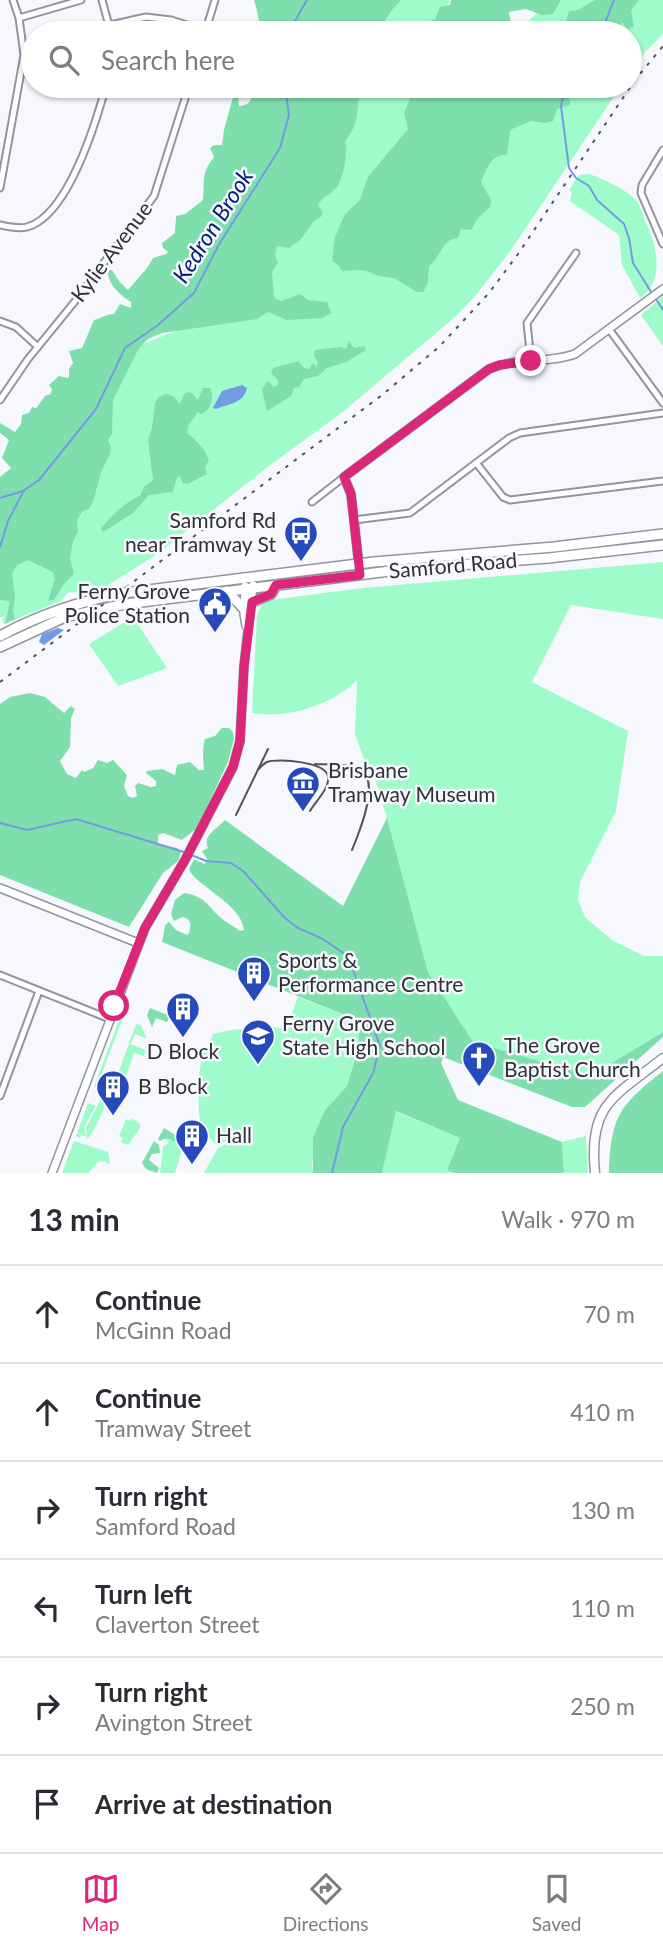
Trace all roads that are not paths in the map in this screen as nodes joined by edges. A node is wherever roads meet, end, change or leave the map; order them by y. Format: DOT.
graph roads {
  1 [pos="13,0"];
  2 [pos="81,0"];
  3 [pos="102,0"];
  4 [pos="215,0"];
  5 [pos="19,18"];
  6 [pos="109,21"];
  7 [pos="128,21"];
  8 [pos="174,21"];
  9 [pos="209,21"];
  10 [pos="21,33"];
  11 [pos="21,69"];
  12 [pos="102,98"];
  13 [pos="186,98"];
  14 [pos="663,150"];
  15 [pos="3,155"];
  16 [pos="0,188"];
  17 [pos="0,225"];
  18 [pos="663,244"];
  19 [pos="576,253"];
  20 [pos="662,290"];
  21 [pos="0,321"];
  22 [pos="609,330"];
  23 [pos="38,347"];
  24 [pos="531,361"];
  25 [pos="0,400"];
  26 [pos="663,404"];
  27 [pos="663,413"];
  28 [pos="477,464"];
  29 [pos="344,477"];
  30 [pos="663,481"];
  31 [pos="312,502"];
  32 [pos="354,520"];
  33 [pos="663,534"];
  34 [pos="663,545"];
  35 [pos="359,564"];
  36 [pos="360,575"];
  37 [pos="250,577"];
  38 [pos="276,585"];
  39 [pos="249,589"];
  40 [pos="227,591"];
  41 [pos="248,606"];
  42 [pos="0,636"];
  43 [pos="0,647"];
  44 [pos="0,888"];
  45 [pos="138,943"];
  46 [pos="0,975"];
  47 [pos="39,991"];
  48 [pos="110,1019"];
  49 [pos="663,1058"];
  50 [pos="0,1096"];
  51 [pos="52,1173"];
  52 [pos="596,1173"];
  1 -- 5 [label="street"];
  2 -- 5 [label="street"];
  3 -- 6 [label="street"];
  4 -- 9 [label="street"];
  5 -- 10 [label="street"];
  7 -- 8 [label="street"];
  11 -- 15 [label="street"];
  12 -- 17 [label="street"];
  13 -- 23 [label="street, Kylie Avenue"];
  14 -- 18 [label="street"];
  15 -- 16 [label="street"];
  19 -- 24 [label="street"];
  20 -- 22 [label="street"];
  21 -- 23 [label="street"];
  22 -- 24 [label="street"];
  22 -- 26 [label="street"];
  23 -- 25 [label="street, Kylie Avenue"];
  24 -- 29 [label="street"];
  27 -- 28 [label="street"];
  28 -- 30 [label="street"];
  28 -- 32 [label="street"];
  29 -- 31 [label="street"];
  29 -- 32 [label="street"];
  32 -- 35 [label="street"];
  33 -- 35 [label="main road, Samford Road"];
  34 -- 36 [label="main road, Samford Road"];
  35 -- 36 [label="street"];
  35 -- 37 [label="main road, Samford Road"];
  36 -- 38 [label="main road, Samford Road"];
  37 -- 39 [label="street"];
  37 -- 42 [label="main road, Samford Road"];
  38 -- 39 [label="main road, Samford Road"];
  38 -- 41 [label="main road"];
  39 -- 40 [label="main road, Samford Road"];
  39 -- 41 [label="street"];
  40 -- 41 [label="main road"];
  40 -- 43 [label="main road, Samford Road"];
  41 -- 45 [label="street"];
  44 -- 45 [label="street"];
  45 -- 48 [label="street"];
  46 -- 47 [label="street"];
  47 -- 48 [label="street"];
  47 -- 50 [label="street"];
  48 -- 51 [label="street"];
  49 -- 52 [label="main road"];
}
